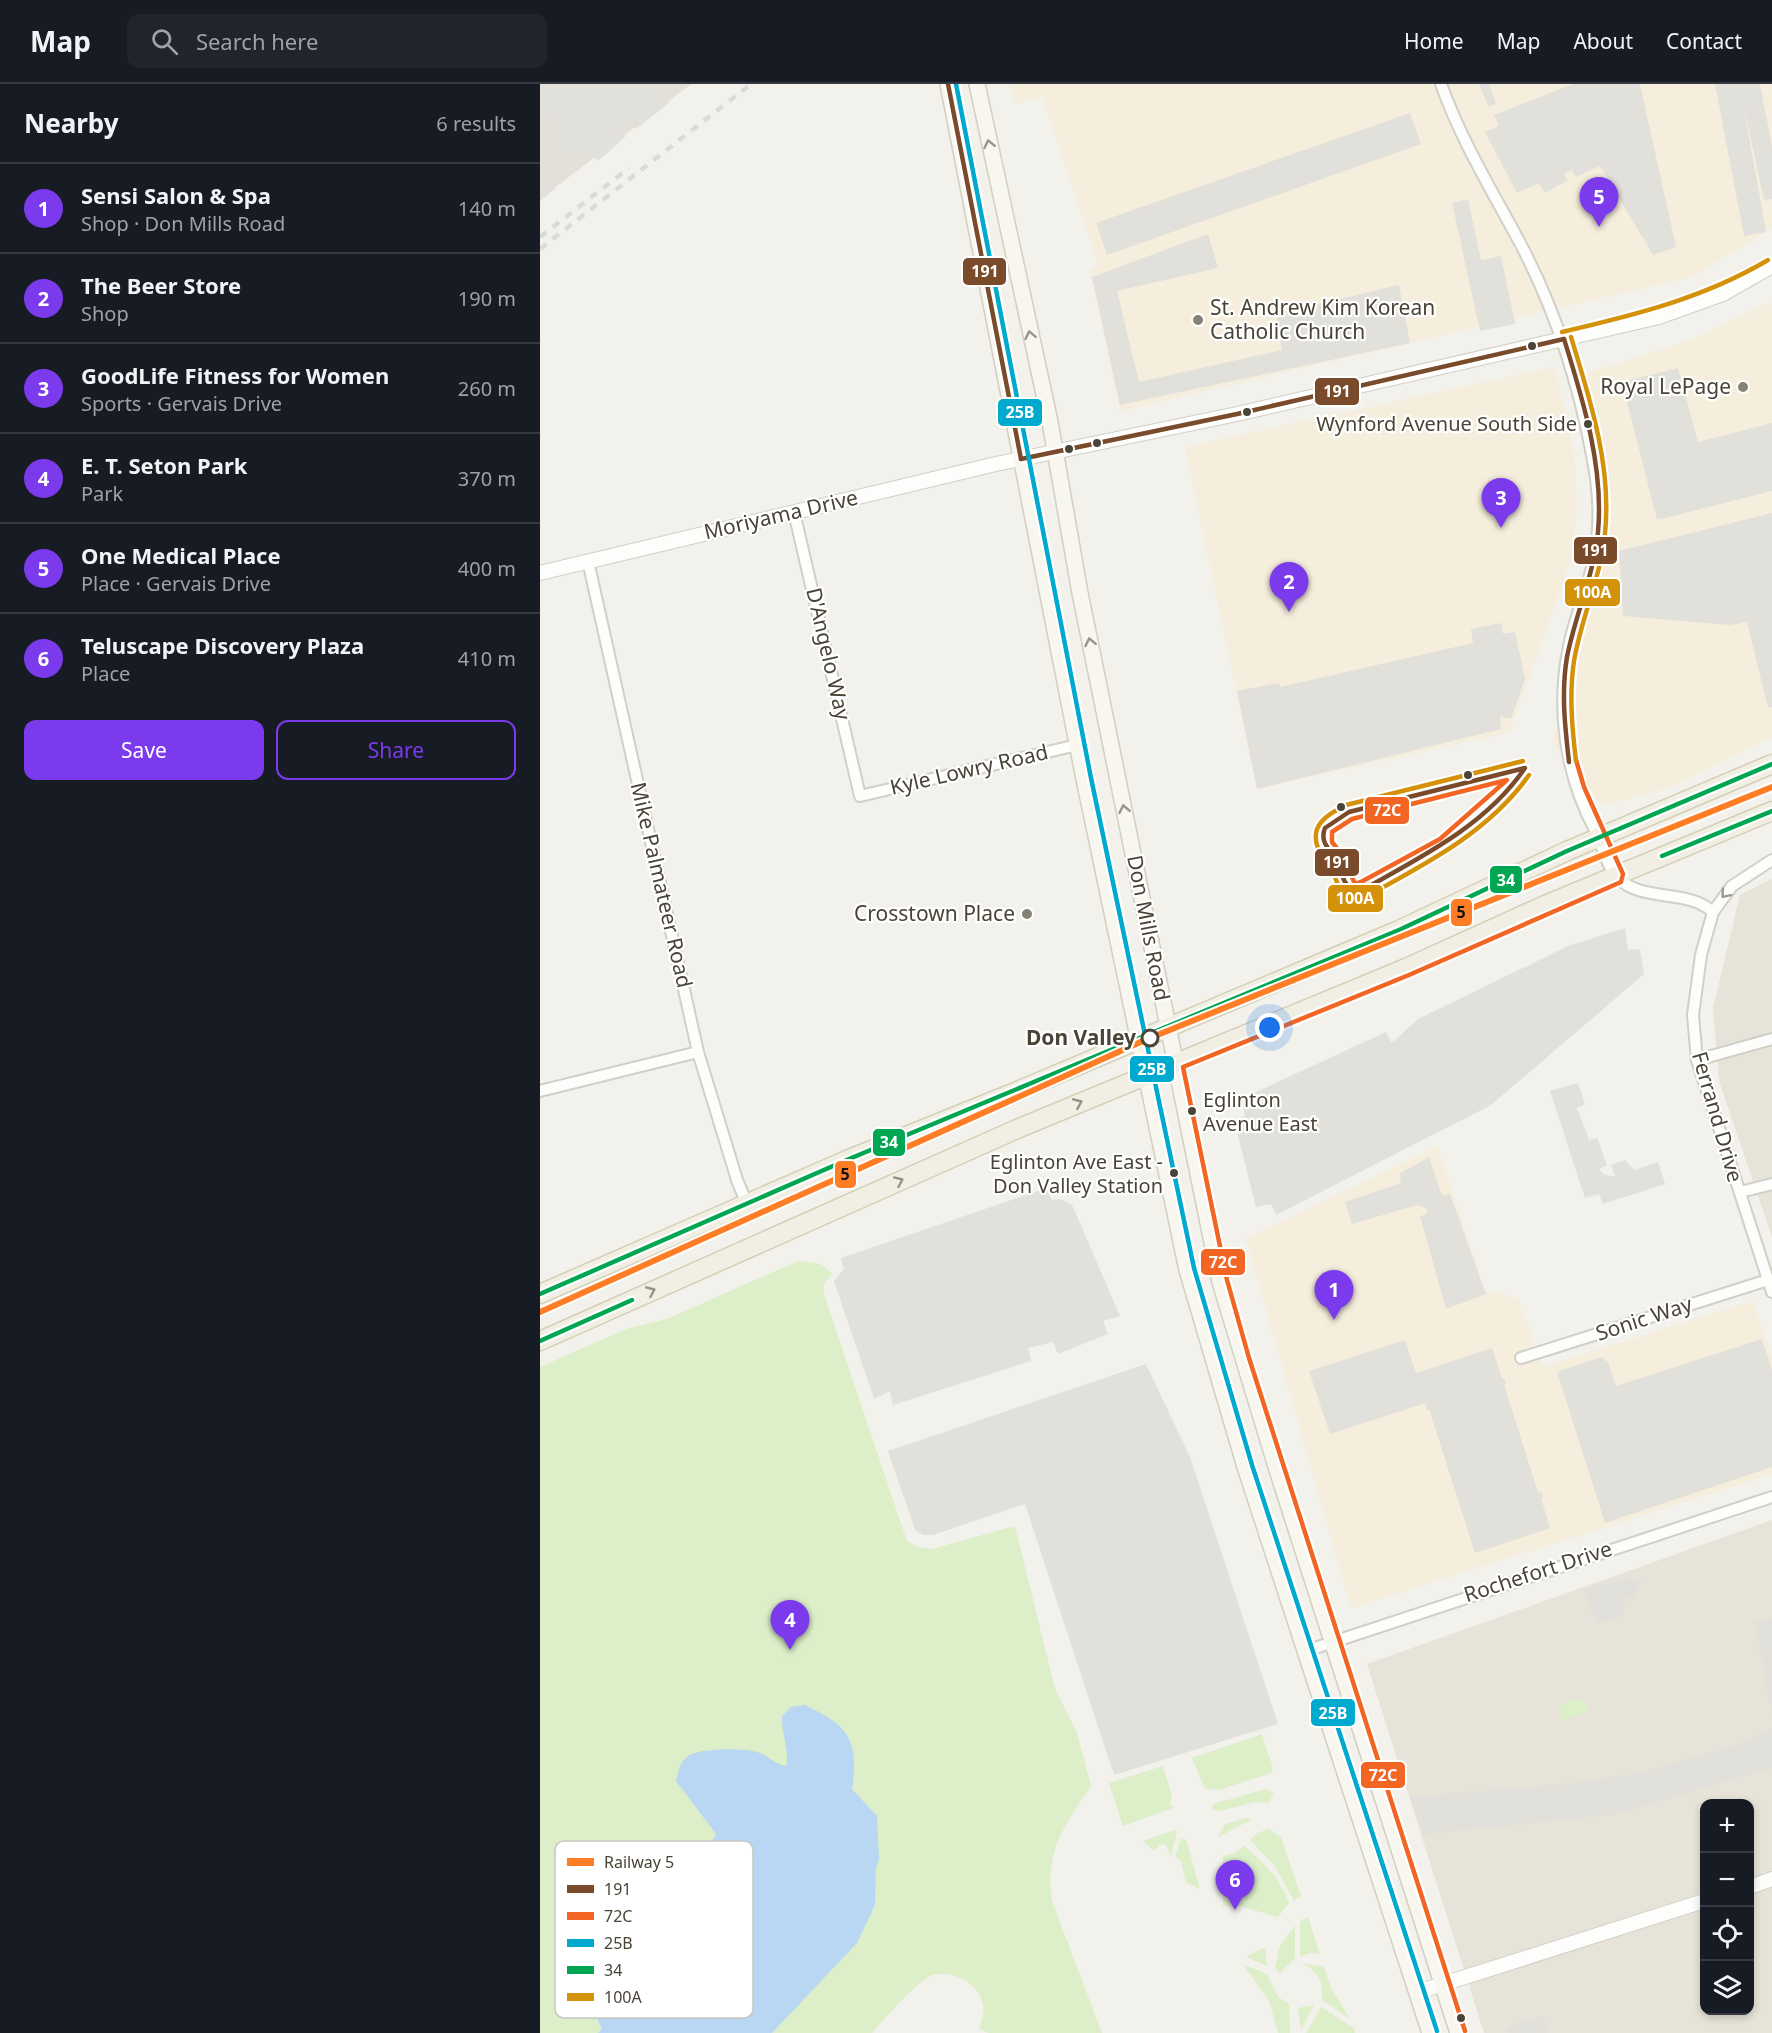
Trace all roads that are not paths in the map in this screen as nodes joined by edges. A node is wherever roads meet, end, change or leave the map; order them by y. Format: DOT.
graph roads {
  1 [pos="948,84"];
  2 [pos="976,84"];
  3 [pos="1441,84"];
  4 [pos="1772,266"];
  5 [pos="1564,339"];
  6 [pos="1054,452"];
  7 [pos="1022,459"];
  8 [pos="794,512"];
  9 [pos="588,561"];
  10 [pos="540,573"];
  11 [pos="1077,745"];
  12 [pos="1772,764"];
  13 [pos="860,796"];
  14 [pos="1772,811"];
  15 [pos="1599,837"];
  16 [pos="1772,860"];
  17 [pos="1616,876"];
  18 [pos="1713,912"];
  19 [pos="1167,1026"];
  20 [pos="1138,1039"];
  21 [pos="1772,1039"];
  22 [pos="698,1052"];
  23 [pos="1697,1060"];
  24 [pos="1174,1062"];
  25 [pos="1146,1074"];
  26 [pos="540,1091"];
  27 [pos="1772,1184"];
  28 [pos="1740,1192"];
  29 [pos="747,1204"];
  30 [pos="1768,1280"];
  31 [pos="1772,1292"];
  32 [pos="540,1294"];
  33 [pos="540,1341"];
  34 [pos="1521,1358"];
  35 [pos="1772,1497"];
  36 [pos="1332,1641"];
  37 [pos="1306,1651"];
  38 [pos="1772,1879"];
  39 [pos="1754,1885"];
  40 [pos="1700,1902"];
  41 [pos="1443,1984"];
  42 [pos="1418,1992"];
  43 [pos="1430,2033"];
  44 [pos="1458,2033"];
  1 -- 7 [label="main road, Don Mills Road"];
  6 -- 2 [label="main road, Don Mills Road, one-way"];
  3 -- 5 [label="street"];
  4 -- 5 [label="street, Moriyama Drive"];
  5 -- 6 [label="street, Moriyama Drive"];
  5 -- 15 [label="street"];
  6 -- 7 [label="street, Moriyama Drive"];
  19 -- 6 [label="main road, Don Mills Road, one-way"];
  7 -- 8 [label="street, Moriyama Drive"];
  7 -- 11 [label="main road, Don Mills Road"];
  8 -- 9 [label="street, Moriyama Drive"];
  8 -- 13 [label="street, D'Angelo Way"];
  9 -- 10 [label="street, Moriyama Drive"];
  9 -- 22 [label="street, Mike Palmateer Road"];
  11 -- 13 [label="street, Kyle Lowry Road"];
  11 -- 20 [label="main road, Don Mills Road"];
  12 -- 15 [label="main road"];
  14 -- 17 [label="main road"];
  15 -- 17 [label="street"];
  15 -- 19 [label="main road"];
  16 -- 18 [label="street, Ferrand Drive, one-way"];
  17 -- 18 [label="street"];
  17 -- 24 [label="main road"];
  18 -- 23 [label="street, Ferrand Drive"];
  19 -- 20 [label="main road"];
  19 -- 24 [label="main road, Don Mills Road"];
  20 -- 25 [label="main road, Don Mills Road"];
  20 -- 29 [label="main road"];
  21 -- 23 [label="street"];
  22 -- 26 [label="street"];
  22 -- 29 [label="street, Mike Palmateer Road"];
  23 -- 28 [label="street, Ferrand Drive"];
  24 -- 25 [label="main road"];
  24 -- 36 [label="main road, Don Mills Road"];
  33 -- 25 [label="main road, one-way"];
  25 -- 37 [label="main road, Don Mills Road"];
  27 -- 28 [label="street"];
  28 -- 30 [label="street, Ferrand Drive"];
  29 -- 32 [label="main road"];
  30 -- 31 [label="street, Ferrand Drive"];
  30 -- 34 [label="street, Sonic Way"];
  35 -- 36 [label="street, Rochefort Drive"];
  36 -- 37 [label="street, Rochefort Drive"];
  36 -- 41 [label="main road, Don Mills Road"];
  37 -- 42 [label="main road, Don Mills Road"];
  38 -- 39 [label="street"];
  40 -- 41 [label="street"];
  41 -- 42 [label="street"];
  41 -- 44 [label="main road, Don Mills Road"];
  42 -- 43 [label="main road, Don Mills Road"];
}
